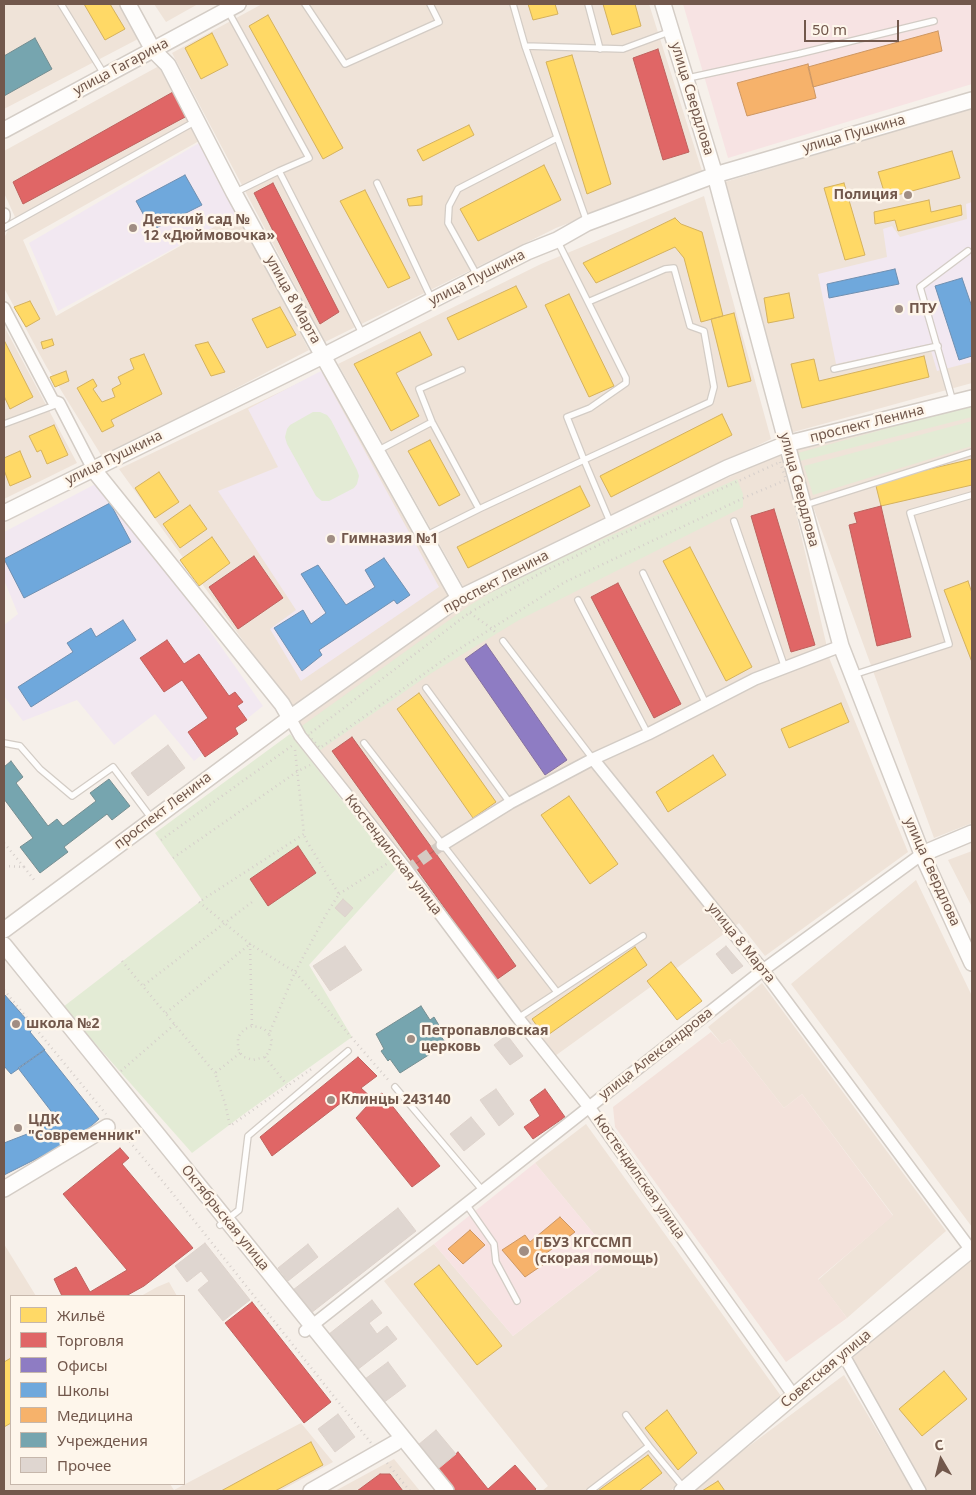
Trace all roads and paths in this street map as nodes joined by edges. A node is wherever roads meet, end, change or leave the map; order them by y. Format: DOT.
graph roads {
  1 [pos="61,4"];
  2 [pos="128,4"];
  3 [pos="305,4"];
  4 [pos="430,4"];
  5 [pos="513,4"];
  6 [pos="588,4"];
  7 [pos="663,4"];
  8 [pos="232,7"];
  9 [pos="934,21"];
  10 [pos="672,32"];
  11 [pos="525,46"];
  12 [pos="600,49"];
  13 [pos="153,50"];
  14 [pos="105,76"];
  15 [pos="686,79"];
  16 [pos="972,100"];
  17 [pos="197,120"];
  18 [pos="4,130"];
  19 [pos="558,138"];
  20 [pos="279,171"];
  21 [pos="715,175"];
  22 [pos="377,183"];
  23 [pos="234,193"];
  24 [pos="587,223"];
  25 [pos="4,228"];
  26 [pos="557,240"];
  27 [pos="968,251"];
  28 [pos="478,277"];
  29 [pos="432,300"];
  30 [pos="588,302"];
  31 [pos="4,308"];
  32 [pos="363,335"];
  33 [pos="938,346"];
  34 [pos="323,356"];
  35 [pos="834,369"];
  36 [pos="462,370"];
  37 [pos="972,398"];
  38 [pos="953,402"];
  39 [pos="59,403"];
  40 [pos="432,422"];
  41 [pos="4,424"];
  42 [pos="786,444"];
  43 [pos="377,451"];
  44 [pos="972,452"];
  45 [pos="584,460"];
  46 [pos="93,469"];
  47 [pos="972,495"];
  48 [pos="803,506"];
  49 [pos="479,509"];
  50 [pos="4,513"];
  51 [pos="734,521"];
  52 [pos="611,524"];
  53 [pos="425,536"];
  54 [pos="642,573"];
  55 [pos="459,598"];
  56 [pos="578,600"];
  57 [pos="470,613"];
  58 [pos="491,628"];
  59 [pos="503,641"];
  60 [pos="842,646"];
  61 [pos="784,668"];
  62 [pos="853,675"];
  63 [pos="426,688"];
  64 [pos="706,704"];
  65 [pos="290,718"];
  66 [pos="648,734"];
  67 [pos="364,742"];
  68 [pos="4,743"];
  69 [pos="294,744"];
  70 [pos="300,751"];
  71 [pos="305,758"];
  72 [pos="592,759"];
  73 [pos="298,771"];
  74 [pos="510,803"];
  75 [pos="152,819"];
  76 [pos="972,832"];
  77 [pos="304,834"];
  78 [pos="161,840"];
  79 [pos="4,843"];
  80 [pos="442,845"];
  81 [pos="922,854"];
  82 [pos="173,858"];
  83 [pos="397,858"];
  84 [pos="4,866"];
  85 [pos="24,867"];
  86 [pos="35,881"];
  87 [pos="339,894"];
  88 [pos="252,902"];
  89 [pos="225,923"];
  90 [pos="4,930"];
  91 [pos="643,936"];
  92 [pos="250,944"];
  93 [pos="4,945"];
  94 [pos="4,960"];
  95 [pos="122,961"];
  96 [pos="972,963"];
  97 [pos="764,970"];
  98 [pos="295,972"];
  99 [pos="144,985"];
  100 [pos="4,990"];
  101 [pos="557,992"];
  102 [pos="166,1012"];
  103 [pos="518,1018"];
  104 [pos="175,1024"];
  105 [pos="252,1026"];
  106 [pos="269,1034"];
  107 [pos="348,1051"];
  108 [pos="240,1053"];
  109 [pos="265,1056"];
  110 [pos="316,1065"];
  111 [pos="215,1073"];
  112 [pos="116,1075"];
  113 [pos="288,1086"];
  114 [pos="395,1087"];
  115 [pos="589,1107"];
  116 [pos="112,1125"];
  117 [pos="4,1190"];
  118 [pos="483,1191"];
  119 [pos="466,1204"];
  120 [pos="223,1223"];
  121 [pos="972,1250"];
  122 [pos="517,1301"];
  123 [pos="308,1328"];
  124 [pos="842,1354"];
  125 [pos="794,1396"];
  126 [pos="626,1415"];
  127 [pos="395,1443"];
  128 [pos="650,1446"];
  129 [pos="379,1453"];
  130 [pos="684,1490"];
  131 [pos="311,1491"];
  132 [pos="410,1491"];
  133 [pos="434,1491"];
  134 [pos="446,1491"];
  135 [pos="590,1491"];
  136 [pos="920,1491"];
  1 -- 14 [label="lane"];
  2 -- 13 [label="main road, улица 8 Марта"];
  3 -- 4 [label="lane"];
  5 -- 11 [label="lane"];
  6 -- 12 [label="lane"];
  7 -- 10 [label="main road, улица Свердлова"];
  8 -- 13 [label="main road, улица Гагарина"];
  8 -- 20 [label="lane"];
  9 -- 15 [label="lane"];
  10 -- 12 [label="lane"];
  10 -- 15 [label="main road, улица Свердлова"];
  11 -- 12 [label="lane"];
  11 -- 19 [label="lane"];
  13 -- 14 [label="main road, улица Гагарина"];
  13 -- 17 [label="main road, улица 8 Марта"];
  14 -- 18 [label="main road, улица Гагарина"];
  15 -- 21 [label="main road, улица Свердлова"];
  16 -- 21 [label="main road, улица Пушкина"];
  17 -- 23 [label="main road, улица 8 Марта"];
  17 -- 25 [label="lane"];
  19 -- 24 [label="lane"];
  19 -- 28 [label="lane"];
  20 -- 23 [label="lane"];
  20 -- 32 [label="lane"];
  21 -- 24 [label="main road, улица Пушкина"];
  21 -- 42 [label="main road, улица Свердлова"];
  22 -- 29 [label="lane"];
  23 -- 34 [label="main road, улица 8 Марта"];
  24 -- 26 [label="main road, улица Пушкина"];
  26 -- 28 [label="main road, улица Пушкина"];
  26 -- 30 [label="lane"];
  27 -- 33 [label="lane"];
  28 -- 29 [label="main road, улица Пушкина"];
  29 -- 32 [label="main road, улица Пушкина"];
  30 -- 45 [label="lane"];
  30 -- 45 [label="lane"];
  31 -- 39 [label="street, Кюстендилская улица"];
  32 -- 34 [label="main road, улица Пушкина"];
  33 -- 35 [label="lane"];
  33 -- 38 [label="lane"];
  34 -- 43 [label="main road, улица 8 Марта"];
  34 -- 46 [label="main road, улица Пушкина"];
  36 -- 40 [label="lane"];
  37 -- 38 [label="main road, проспект Ленина"];
  38 -- 42 [label="main road, проспект Ленина"];
  39 -- 41 [label="lane"];
  39 -- 46 [label="street, Кюстендилская улица"];
  40 -- 43 [label="lane"];
  40 -- 49 [label="lane"];
  42 -- 48 [label="main road, улица Свердлова"];
  42 -- 52 [label="main road, проспект Ленина"];
  43 -- 53 [label="main road, улица 8 Марта"];
  44 -- 48 [label="lane"];
  45 -- 49 [label="lane"];
  45 -- 52 [label="lane"];
  46 -- 50 [label="main road, улица Пушкина"];
  46 -- 65 [label="main road, Кюстендилская улица"];
  47 -- 62 [label="lane"];
  48 -- 60 [label="main road, улица Свердлова"];
  49 -- 53 [label="lane"];
  51 -- 61 [label="lane"];
  52 -- 55 [label="main road, проспект Ленина"];
  53 -- 55 [label="main road, улица 8 Марта"];
  54 -- 64 [label="lane"];
  55 -- 65 [label="main road, проспект Ленина"];
  56 -- 66 [label="lane"];
  57 -- 58 [label="path"];
  57 -- 58 [label="path"];
  57 -- 58 [label="path"];
  58 -- 59 [label="path"];
  59 -- 72 [label="lane, улица 8 Марта"];
  60 -- 61 [label="street"];
  60 -- 62 [label="main road, улица Свердлова"];
  61 -- 64 [label="street"];
  62 -- 81 [label="main road, улица Свердлова"];
  63 -- 74 [label="lane"];
  64 -- 66 [label="street"];
  65 -- 75 [label="main road, проспект Ленина"];
  65 -- 83 [label="street, Кюстендилская улица"];
  66 -- 72 [label="street"];
  67 -- 80 [label="lane"];
  68 -- 75 [label="lane"];
  69 -- 70 [label="path"];
  69 -- 73 [label="path"];
  69 -- 78 [label="path"];
  71 -- 73 [label="path"];
  72 -- 74 [label="street"];
  72 -- 97 [label="street, улица 8 Марта"];
  73 -- 77 [label="path"];
  73 -- 82 [label="path"];
  74 -- 80 [label="street"];
  75 -- 90 [label="main road, проспект Ленина"];
  76 -- 81 [label="main road, улица Александрова"];
  77 -- 87 [label="path"];
  77 -- 89 [label="path"];
  79 -- 85 [label="path"];
  80 -- 101 [label="lane"];
  81 -- 96 [label="main road, улица Свердлова"];
  81 -- 97 [label="street, улица Александрова"];
  83 -- 87 [label="path"];
  83 -- 103 [label="street, Кюстендилская улица"];
  84 -- 85 [label="path"];
  85 -- 86 [label="path"];
  87 -- 98 [label="path"];
  88 -- 89 [label="path"];
  89 -- 92 [label="path"];
  89 -- 99 [label="path"];
  91 -- 101 [label="lane"];
  92 -- 98 [label="path"];
  92 -- 102 [label="path"];
  92 -- 105 [label="path"];
  93 -- 120 [label="main road, Октябрьская улица"];
  94 -- 120 [label="main road, Октябрьская улица"];
  95 -- 99 [label="path"];
  97 -- 115 [label="street, улица Александрова"];
  97 -- 121 [label="street, улица 8 Марта"];
  98 -- 106 [label="path"];
  98 -- 114 [label="path"];
  99 -- 102 [label="path"];
  100 -- 116 [label="path"];
  101 -- 103 [label="lane"];
  102 -- 104 [label="path"];
  103 -- 115 [label="street, Кюстендилская улица"];
  104 -- 111 [label="path"];
  104 -- 112 [label="path"];
  105 -- 106 [label="path"];
  105 -- 108 [label="path"];
  106 -- 109 [label="path"];
  107 -- 120 [label="lane"];
  108 -- 109 [label="path"];
  108 -- 111 [label="path"];
  109 -- 113 [label="path"];
  110 -- 113 [label="path"];
  111 -- 113 [label="path"];
  114 -- 118 [label="lane"];
  115 -- 118 [label="street, улица Александрова"];
  115 -- 125 [label="street, Кюстендилская улица"];
  116 -- 117 [label="main road"];
  116 -- 129 [label="path"];
  118 -- 119 [label="street, улица Александрова"];
  119 -- 122 [label="lane"];
  119 -- 123 [label="street, улица Александрова"];
  120 -- 123 [label="main road, Октябрьская улица"];
  121 -- 124 [label="main road, Советская улица"];
  123 -- 127 [label="main road, Октябрьская улица"];
  123 -- 134 [label="main road, Октябрьская улица"];
  124 -- 125 [label="main road, Советская улица"];
  124 -- 136 [label="street"];
  125 -- 130 [label="main road, Советская улица"];
  126 -- 128 [label="lane"];
  127 -- 129 [label="main road"];
  127 -- 133 [label="main road, Октябрьская улица"];
  128 -- 130 [label="lane"];
  128 -- 135 [label="lane"];
  129 -- 131 [label="main road"];
  129 -- 132 [label="path"];
}
